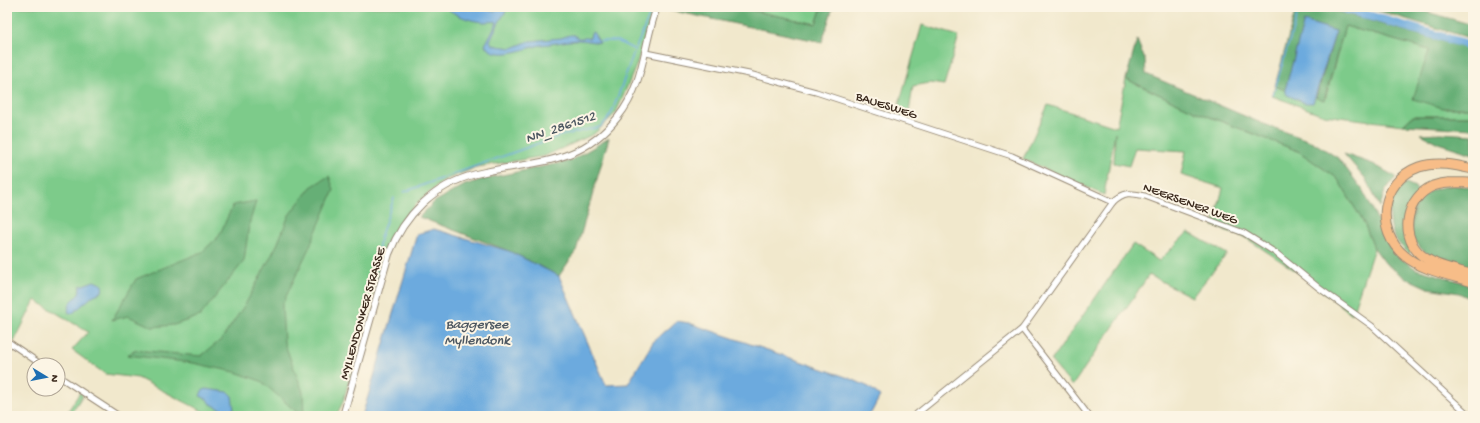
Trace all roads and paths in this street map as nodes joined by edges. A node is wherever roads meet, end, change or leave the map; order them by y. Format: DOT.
graph roads {
  1 [pos="657,7"];
  2 [pos="646,53"];
  3 [pos="1473,169"];
  4 [pos="1473,183"];
  5 [pos="1113,202"];
  6 [pos="1471,273"];
  7 [pos="1473,282"];
  8 [pos="1022,329"];
  9 [pos="7,342"];
  10 [pos="30,357"];
  11 [pos="66,382"];
  12 [pos="109,413"];
  13 [pos="119,416"];
  14 [pos="343,416"];
  15 [pos="914,416"];
  16 [pos="1089,416"];
  17 [pos="1470,416"];
  1 -- 2 [label="street, MYLLENDONKER STRASSE"];
  2 -- 5 [label="street, BAUESWEG"];
  2 -- 14 [label="street, MYLLENDONKER STRASSE"];
  3 -- 7 [label="highway"];
  4 -- 6 [label="highway"];
  5 -- 8 [label="street, NEERSENER WEG"];
  5 -- 17 [label="street, NEERSENER WEG"];
  8 -- 15 [label="street, NEERSENER WEG"];
  8 -- 16 [label="street"];
  9 -- 10 [label="street"];
  11 -- 12 [label="street"];
  12 -- 13 [label="street"];
}
